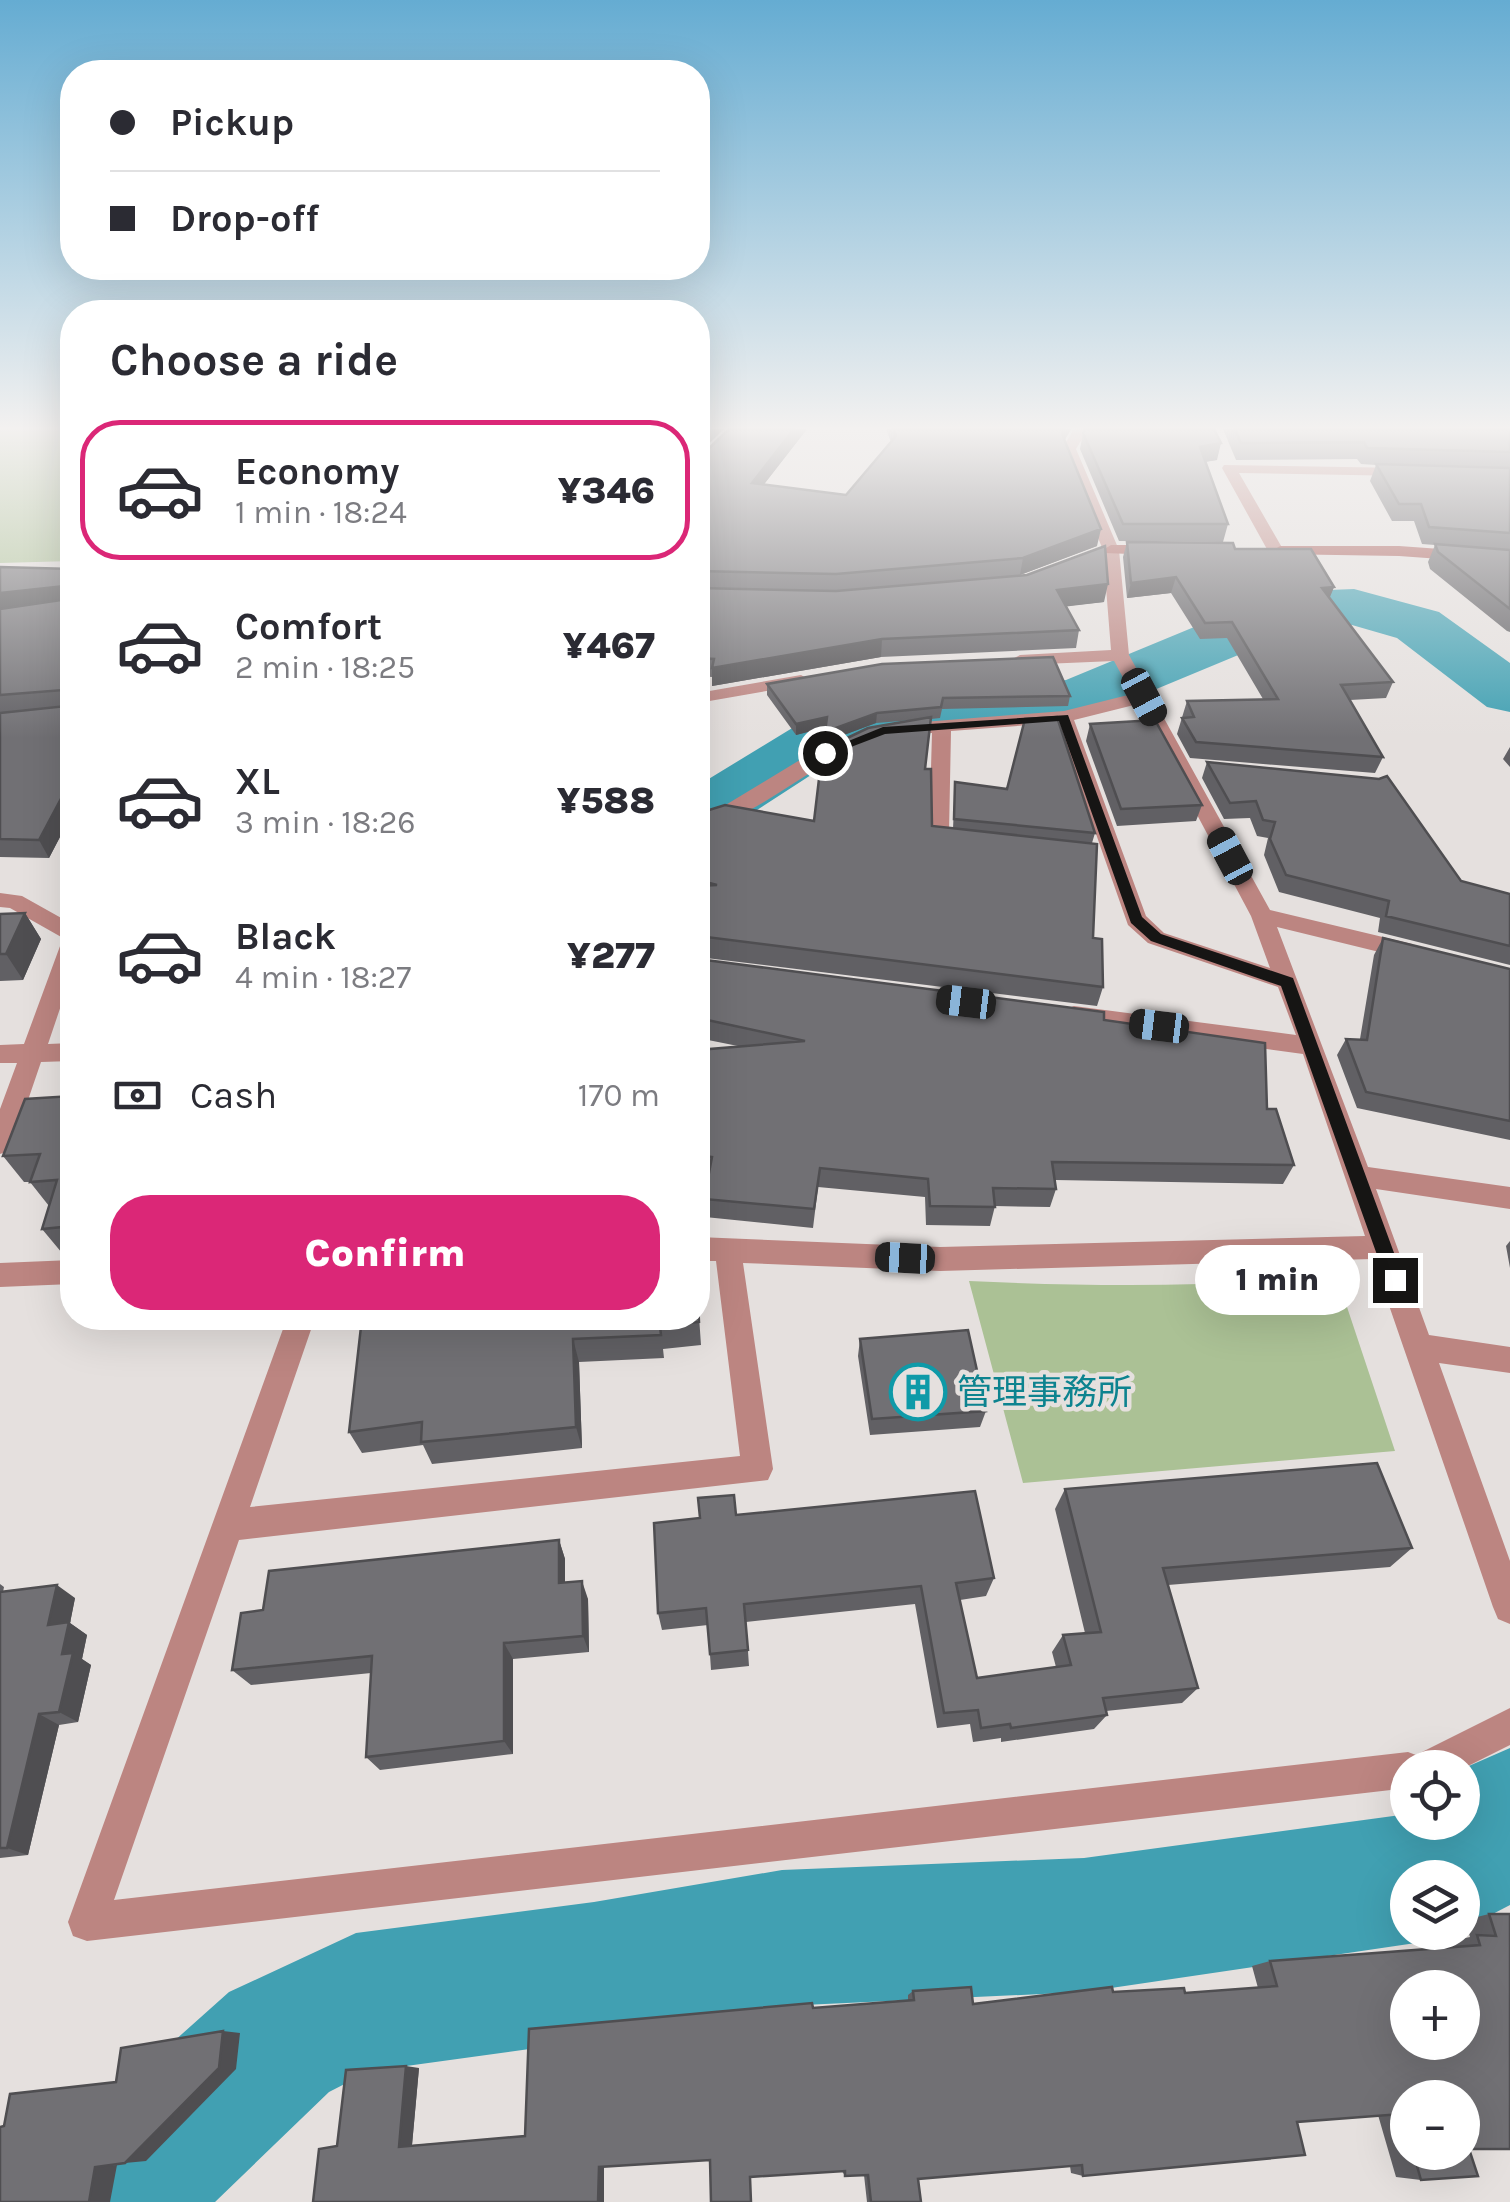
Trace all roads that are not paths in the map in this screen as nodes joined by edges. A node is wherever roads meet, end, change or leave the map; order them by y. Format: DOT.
graph roads {
  1 [pos="1095,532"];
  2 [pos="1265,532"];
  3 [pos="1166,550"];
  4 [pos="1258,551"];
  5 [pos="1276,552"];
  6 [pos="1102,553"];
  7 [pos="1510,558"];
  8 [pos="1120,655"];
  9 [pos="1000,660"];
  10 [pos="826,676"];
  11 [pos="710,696"];
  12 [pos="1144,697"];
  13 [pos="1064,717"];
  14 [pos="942,726"];
  15 [pos="710,821"];
  16 [pos="978,842"];
  17 [pos="0,900"];
  18 [pos="1262,916"];
  19 [pos="60,926"];
  20 [pos="1434,958"];
  21 [pos="60,976"];
  22 [pos="1288,982"];
  23 [pos="1054,1013"];
  24 [pos="1312,1046"];
  25 [pos="60,1052"];
  26 [pos="33,1053"];
  27 [pos="0,1054"];
  28 [pos="0,1144"];
  29 [pos="1359,1176"];
  30 [pos="1510,1198"];
  31 [pos="1384,1247"];
  32 [pos="713,1249"];
  33 [pos="60,1272"];
  34 [pos="0,1275"];
  35 [pos="296,1330"];
  36 [pos="1418,1347"];
  37 [pos="1510,1360"];
  38 [pos="226,1524"];
  39 [pos="1510,1607"];
  40 [pos="1510,1726"];
  41 [pos="1463,1750"];
  42 [pos="1390,1772"];
  1 -- 6 [label="street"];
  2 -- 5 [label="street"];
  3 -- 6 [label="street"];
  4 -- 5 [label="street"];
  5 -- 7 [label="street"];
  6 -- 8 [label="street"];
  8 -- 9 [label="street"];
  8 -- 12 [label="street"];
  10 -- 11 [label="street"];
  12 -- 13 [label="street"];
  12 -- 18 [label="street"];
  13 -- 14 [label="street"];
  13 -- 22 [label="street"];
  14 -- 15 [label="street"];
  14 -- 16 [label="street"];
  17 -- 19 [label="street"];
  18 -- 20 [label="street"];
  18 -- 22 [label="street"];
  21 -- 26 [label="street"];
  22 -- 24 [label="street"];
  23 -- 24 [label="street"];
  24 -- 29 [label="street"];
  25 -- 26 [label="street"];
  26 -- 27 [label="street"];
  26 -- 28 [label="street"];
  29 -- 30 [label="street"];
  29 -- 31 [label="street"];
  31 -- 32 [label="street"];
  31 -- 36 [label="street"];
  32 -- 38 [label="street"];
  33 -- 34 [label="street"];
  35 -- 38 [label="street"];
  36 -- 37 [label="street"];
  36 -- 39 [label="street"];
  38 -- 42 [label="street"];
  40 -- 41 [label="street"];
}
